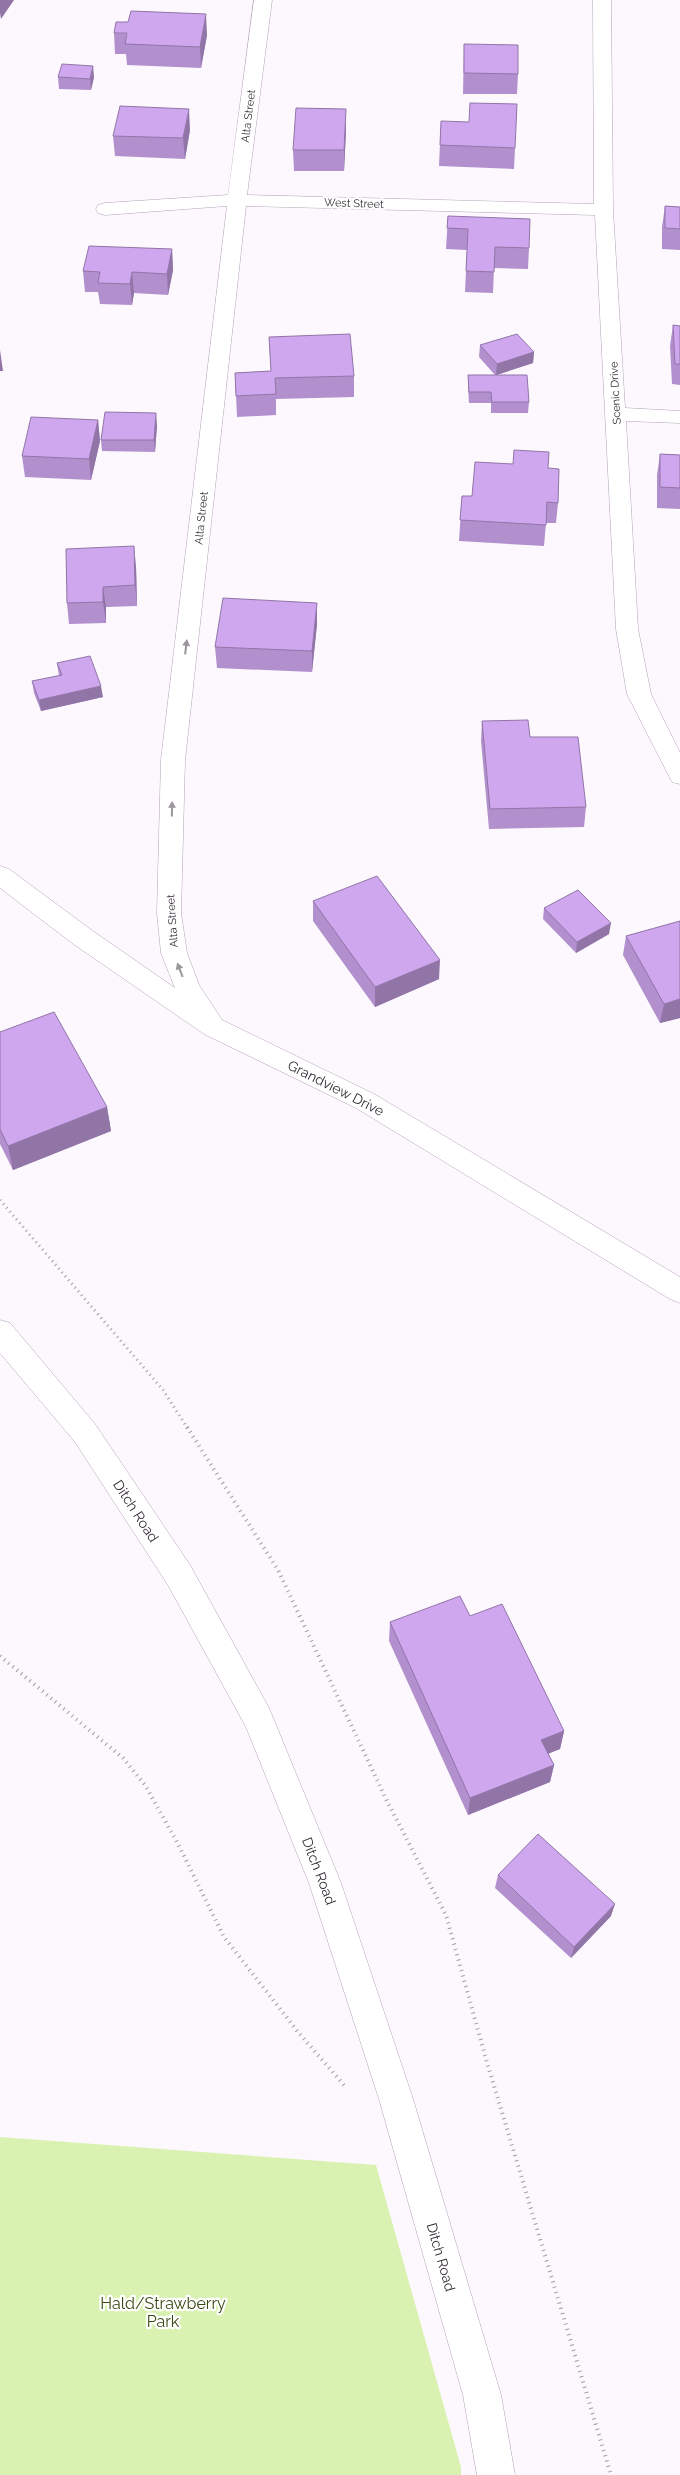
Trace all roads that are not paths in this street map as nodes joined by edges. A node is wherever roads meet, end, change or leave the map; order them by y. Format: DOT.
graph roads {
  1 [pos="263,0"];
  2 [pos="602,0"];
  3 [pos="237,200"];
  4 [pos="104,209"];
  5 [pos="604,210"];
  6 [pos="616,414"];
  7 [pos="680,417"];
  8 [pos="680,776"];
  9 [pos="0,875"];
  10 [pos="213,1027"];
  11 [pos="680,1291"];
  12 [pos="0,1332"];
  13 [pos="496,2475"];
  1 -- 3 [label="street, Alta Street"];
  2 -- 5 [label="street, Scenic Drive"];
  3 -- 4 [label="street, West Street"];
  3 -- 5 [label="street, West Street"];
  10 -- 3 [label="street, Alta Street, one-way"];
  5 -- 6 [label="street, Scenic Drive"];
  6 -- 7 [label="street"];
  6 -- 8 [label="street, Scenic Drive"];
  9 -- 10 [label="street, Grandview Drive"];
  10 -- 11 [label="street, Grandview Drive"];
  12 -- 13 [label="street, Ditch Road"];
}
